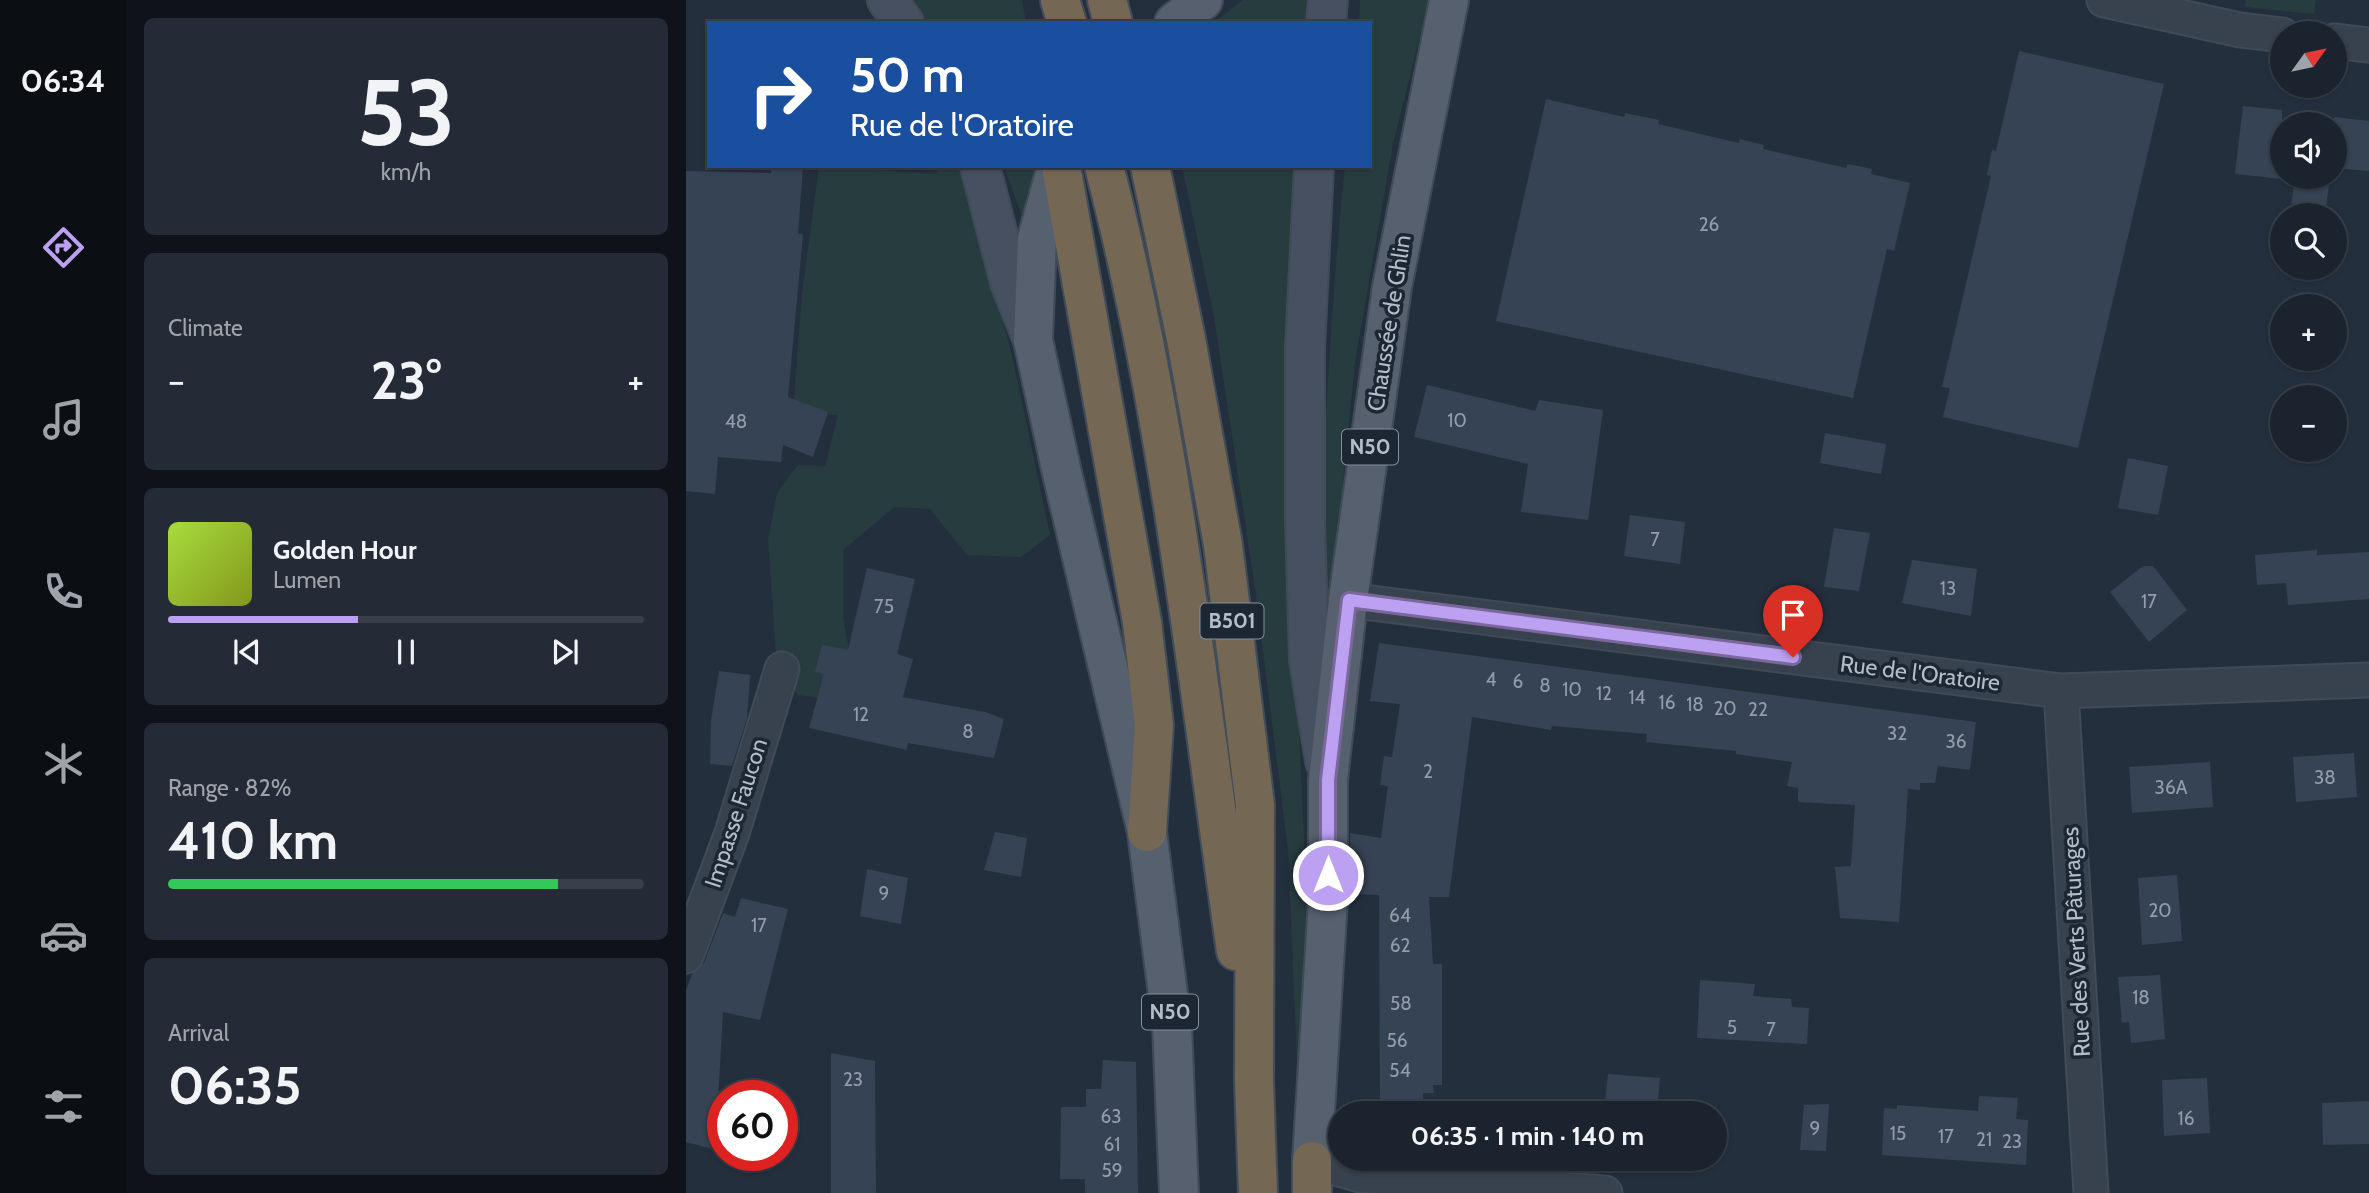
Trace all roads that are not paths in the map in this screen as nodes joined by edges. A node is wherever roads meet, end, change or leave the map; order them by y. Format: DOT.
graph roads {
  1 [pos="887,0"];
  2 [pos="1107,0"];
  3 [pos="1203,0"];
  4 [pos="1328,0"];
  5 [pos="1449,0"];
  6 [pos="2105,0"];
  7 [pos="903,21"];
  8 [pos="1112,21"];
  9 [pos="1177,21"];
  10 [pos="1326,21"];
  11 [pos="2270,34"];
  12 [pos="2347,42"];
  13 [pos="2369,45"];
  14 [pos="980,168"];
  15 [pos="1058,168"];
  16 [pos="1059,168"];
  17 [pos="1105,168"];
  18 [pos="1150,168"];
  19 [pos="1314,168"];
  20 [pos="1033,340"];
  21 [pos="1349,600"];
  22 [pos="782,669"];
  23 [pos="2369,681"];
  24 [pos="2061,691"];
  25 [pos="1328,780"];
  26 [pos="1147,832"];
  27 [pos="686,956"];
  28 [pos="1254,1081"];
  29 [pos="1312,1177"];
  30 [pos="1360,1184"];
  31 [pos="1179,1193"];
  32 [pos="1258,1193"];
  33 [pos="1605,1193"];
  34 [pos="2091,1193"];
  1 -- 7 [label="street"];
  2 -- 8 [label="highway"];
  3 -- 9 [label="main road"];
  4 -- 10 [label="street"];
  5 -- 21 [label="main road, Chaussée de Ghlin / N50"];
  6 -- 11 [label="street"];
  12 -- 13 [label="street"];
  14 -- 20 [label="street"];
  15 -- 20 [label="main road, N50"];
  16 -- 26 [label="highway"];
  17 -- 28 [label="highway, B501"];
  18 -- 28 [label="highway, B501"];
  19 -- 25 [label="street"];
  20 -- 26 [label="main road, N50"];
  21 -- 24 [label="street, Rue de l'Oratoire"];
  21 -- 25 [label="main road, Chaussée de Ghlin / N50"];
  22 -- 27 [label="street, Impasse Faucon"];
  23 -- 24 [label="street, Rue de l'Oratoire"];
  24 -- 34 [label="street, Rue des Verts Pâturages"];
  25 -- 29 [label="main road, Chaussée de Ghlin / N50"];
  26 -- 31 [label="main road, N50"];
  28 -- 32 [label="highway, B501"];
  29 -- 30 [label="street"];
  30 -- 33 [label="street"];
}
